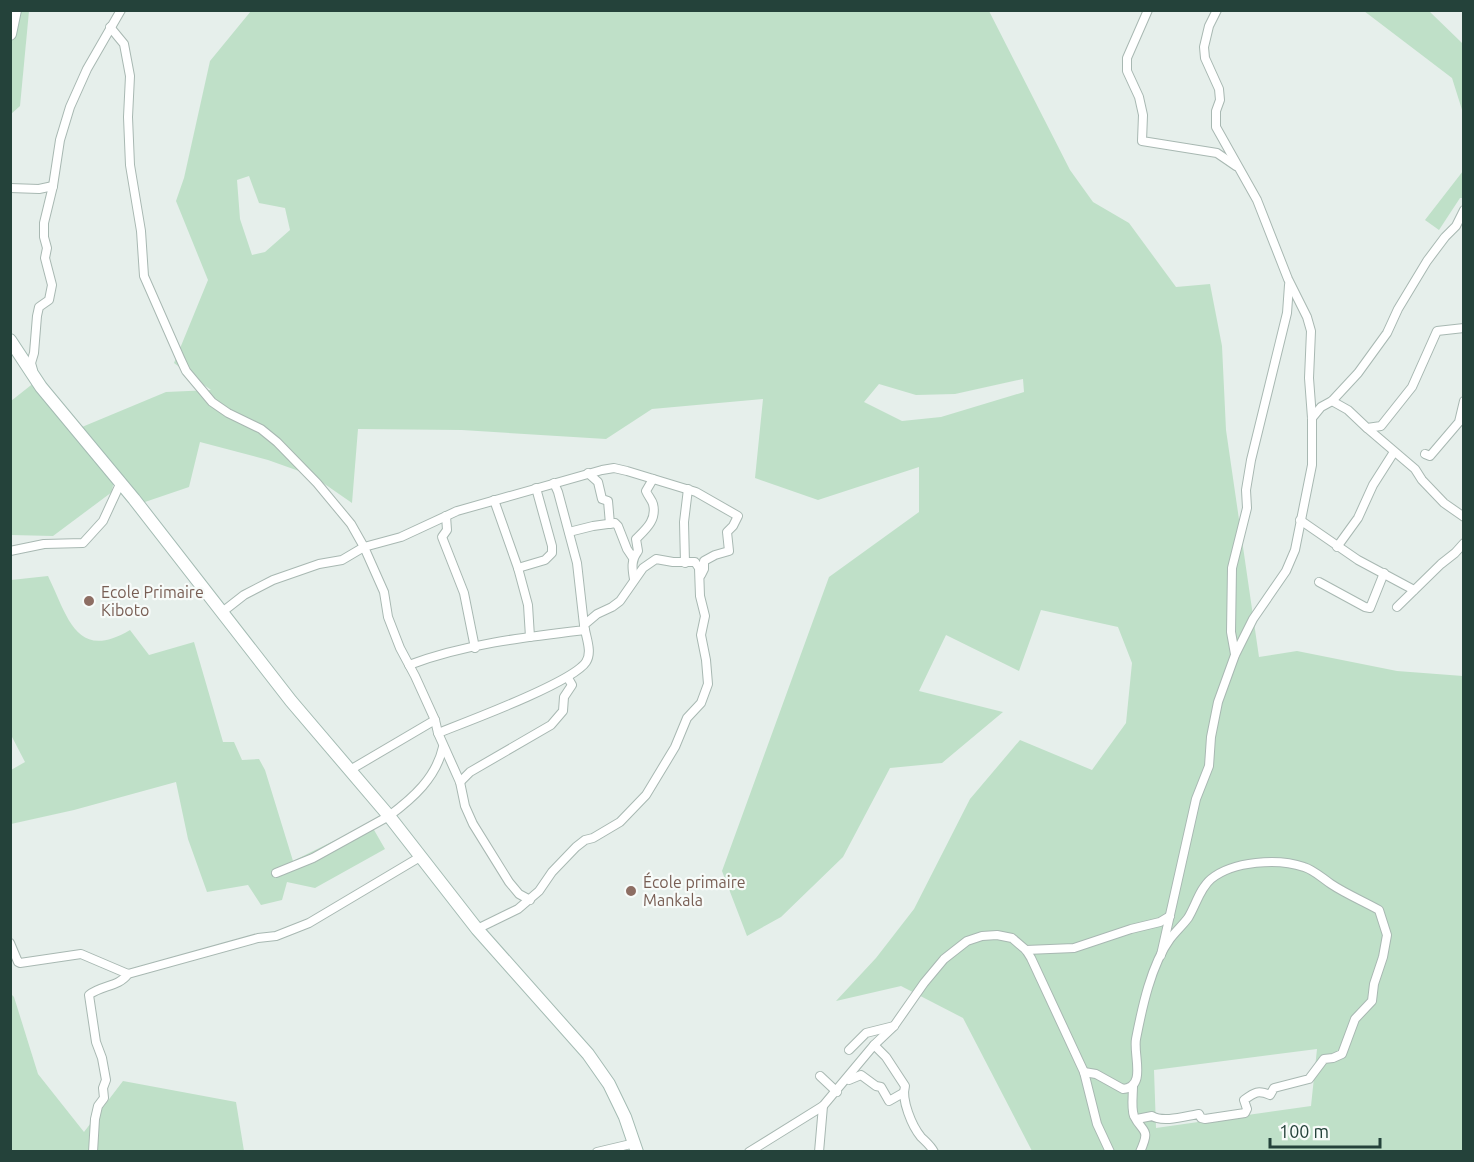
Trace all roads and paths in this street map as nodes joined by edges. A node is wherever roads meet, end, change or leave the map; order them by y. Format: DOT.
graph roads {
  1 [pos="15,10"];
  2 [pos="121,10"];
  3 [pos="1148,10"];
  4 [pos="1217,10"];
  5 [pos="110,27"];
  6 [pos="10,34"];
  7 [pos="1241,170"];
  8 [pos="53,186"];
  9 [pos="10,188"];
  10 [pos="1464,210"];
  11 [pos="1288,279"];
  12 [pos="1464,328"];
  13 [pos="10,340"];
  14 [pos="41,387"];
  15 [pos="1332,401"];
  16 [pos="1464,401"];
  17 [pos="1312,418"];
  18 [pos="1367,428"];
  19 [pos="1394,452"];
  20 [pos="1425,454"];
  21 [pos="588,473"];
  22 [pos="653,479"];
  23 [pos="121,482"];
  24 [pos="554,483"];
  25 [pos="536,488"];
  26 [pos="688,489"];
  27 [pos="494,500"];
  28 [pos="446,516"];
  29 [pos="1464,517"];
  30 [pos="1300,520"];
  31 [pos="610,524"];
  32 [pos="569,532"];
  33 [pos="1464,543"];
  34 [pos="364,547"];
  35 [pos="1337,547"];
  36 [pos="10,551"];
  37 [pos="633,558"];
  38 [pos="685,563"];
  39 [pos="518,568"];
  40 [pos="1384,573"];
  41 [pos="634,579"];
  42 [pos="698,581"];
  43 [pos="1318,582"];
  44 [pos="1414,590"];
  45 [pos="1397,607"];
  46 [pos="221,613"];
  47 [pos="585,628"];
  48 [pos="530,637"];
  49 [pos="475,648"];
  50 [pos="1235,655"];
  51 [pos="409,665"];
  52 [pos="567,678"];
  53 [pos="435,720"];
  54 [pos="438,733"];
  55 [pos="443,747"];
  56 [pos="350,770"];
  57 [pos="460,782"];
  58 [pos="389,816"];
  59 [pos="420,857"];
  60 [pos="276,873"];
  61 [pos="530,900"];
  62 [pos="1170,916"];
  63 [pos="477,930"];
  64 [pos="10,943"];
  65 [pos="1026,950"];
  66 [pos="1161,955"];
  67 [pos="128,974"];
  68 [pos="894,1026"];
  69 [pos="874,1045"];
  70 [pos="849,1050"];
  71 [pos="1084,1072"];
  72 [pos="820,1076"];
  73 [pos="844,1082"];
  74 [pos="1133,1086"];
  75 [pos="837,1092"];
  76 [pos="903,1093"];
  77 [pos="823,1106"];
  78 [pos="1137,1119"];
  79 [pos="636,1148"];
  80 [pos="93,1152"];
  81 [pos="597,1152"];
  82 [pos="749,1152"];
  83 [pos="819,1152"];
  84 [pos="934,1152"];
  85 [pos="1110,1152"];
  86 [pos="1140,1152"];
  1 -- 6 [label="street"];
  2 -- 5 [label="street"];
  3 -- 7 [label="street"];
  4 -- 7 [label="street"];
  5 -- 8 [label="street"];
  5 -- 34 [label="street"];
  7 -- 11 [label="street"];
  8 -- 9 [label="street"];
  8 -- 14 [label="street"];
  10 -- 15 [label="street"];
  11 -- 17 [label="street"];
  11 -- 50 [label="street"];
  12 -- 18 [label="street"];
  13 -- 14 [label="street"];
  14 -- 23 [label="street"];
  15 -- 17 [label="street"];
  15 -- 18 [label="street"];
  16 -- 20 [label="street"];
  17 -- 30 [label="street"];
  18 -- 19 [label="street"];
  19 -- 29 [label="street"];
  19 -- 35 [label="street"];
  21 -- 22 [label="street"];
  21 -- 24 [label="street"];
  21 -- 31 [label="street"];
  22 -- 26 [label="street"];
  22 -- 37 [label="street"];
  23 -- 36 [label="street"];
  23 -- 46 [label="street"];
  24 -- 25 [label="street"];
  24 -- 32 [label="street"];
  25 -- 27 [label="street"];
  25 -- 39 [label="street"];
  26 -- 38 [label="street"];
  26 -- 42 [label="street"];
  27 -- 28 [label="street"];
  27 -- 39 [label="street"];
  28 -- 34 [label="street"];
  28 -- 49 [label="street"];
  30 -- 35 [label="street"];
  30 -- 50 [label="street"];
  31 -- 32 [label="street"];
  31 -- 37 [label="street"];
  32 -- 47 [label="street"];
  33 -- 44 [label="street"];
  34 -- 46 [label="street"];
  34 -- 51 [label="street"];
  35 -- 40 [label="street"];
  37 -- 41 [label="street"];
  38 -- 41 [label="street"];
  38 -- 42 [label="street"];
  39 -- 48 [label="street"];
  40 -- 43 [label="street"];
  40 -- 44 [label="street"];
  41 -- 47 [label="street"];
  42 -- 61 [label="street"];
  44 -- 45 [label="street"];
  46 -- 56 [label="street"];
  47 -- 48 [label="street"];
  47 -- 52 [label="street"];
  48 -- 49 [label="street"];
  49 -- 51 [label="street"];
  50 -- 62 [label="street"];
  51 -- 53 [label="street"];
  52 -- 54 [label="street"];
  52 -- 57 [label="street"];
  53 -- 54 [label="street"];
  53 -- 56 [label="street"];
  54 -- 55 [label="street"];
  55 -- 57 [label="street"];
  55 -- 58 [label="street"];
  56 -- 58 [label="street"];
  57 -- 61 [label="street"];
  58 -- 59 [label="street"];
  58 -- 60 [label="street"];
  59 -- 63 [label="street"];
  59 -- 67 [label="street"];
  61 -- 63 [label="street"];
  62 -- 65 [label="street"];
  62 -- 66 [label="street"];
  63 -- 79 [label="street"];
  64 -- 67 [label="street"];
  65 -- 68 [label="street"];
  65 -- 71 [label="street"];
  66 -- 74 [label="street"];
  66 -- 78 [label="street"];
  67 -- 80 [label="street"];
  68 -- 69 [label="street"];
  68 -- 70 [label="street"];
  69 -- 73 [label="street"];
  69 -- 76 [label="street"];
  71 -- 74 [label="street"];
  71 -- 85 [label="street"];
  72 -- 75 [label="street"];
  73 -- 75 [label="street"];
  73 -- 76 [label="street"];
  74 -- 78 [label="street"];
  75 -- 77 [label="street"];
  76 -- 84 [label="street"];
  77 -- 82 [label="street"];
  77 -- 83 [label="street"];
  78 -- 86 [label="street"];
  79 -- 81 [label="street"];
}
